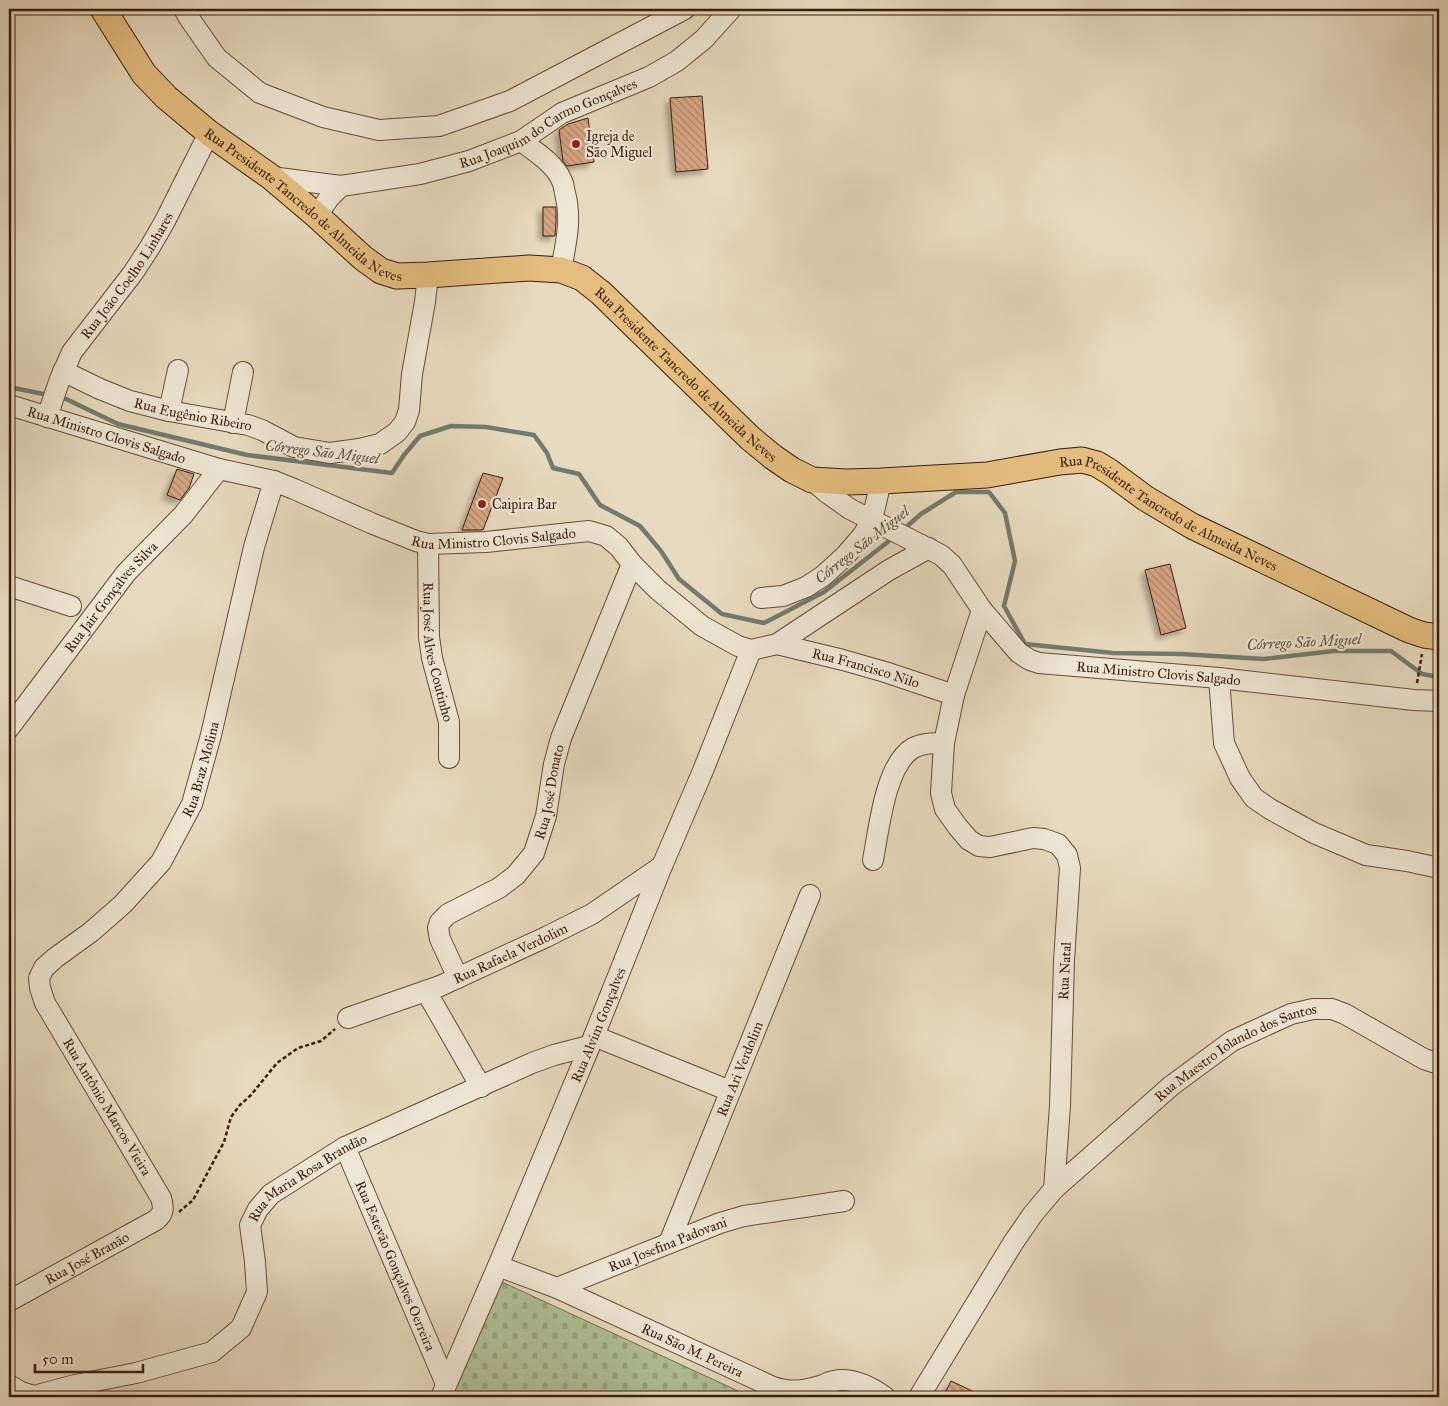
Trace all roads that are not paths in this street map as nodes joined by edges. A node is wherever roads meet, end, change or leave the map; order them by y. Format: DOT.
graph roads {
  1 [pos="103,9"];
  2 [pos="184,9"];
  3 [pos="685,9"];
  4 [pos="731,9"];
  5 [pos="209,133"];
  6 [pos="521,141"];
  7 [pos="271,177"];
  8 [pos="341,186"];
  9 [pos="317,216"];
  10 [pos="561,270"];
  11 [pos="428,275"];
  12 [pos="178,370"];
  13 [pos="243,372"];
  14 [pos="62,375"];
  15 [pos="9,405"];
  16 [pos="169,411"];
  17 [pos="48,413"];
  18 [pos="233,422"];
  19 [pos="219,469"];
  20 [pos="812,480"];
  21 [pos="881,481"];
  22 [pos="274,482"];
  23 [pos="876,522"];
  24 [pos="428,544"];
  25 [pos="924,546"];
  26 [pos="632,564"];
  27 [pos="9,586"];
  28 [pos="761,598"];
  29 [pos="71,606"];
  30 [pos="982,610"];
  31 [pos="777,644"];
  32 [pos="1431,644"];
  33 [pos="750,650"];
  34 [pos="1219,678"];
  35 [pos="954,695"];
  36 [pos="1439,701"];
  37 [pos="9,728"];
  38 [pos="944,743"];
  39 [pos="449,758"];
  40 [pos="872,860"];
  41 [pos="662,866"];
  42 [pos="1439,868"];
  43 [pos="810,894"];
  44 [pos="458,978"];
  45 [pos="426,991"];
  46 [pos="45,1003"];
  47 [pos="348,1018"];
  48 [pos="591,1041"];
  49 [pos="1439,1064"];
  50 [pos="480,1087"];
  51 [pos="730,1092"];
  52 [pos="344,1147"];
  53 [pos="1054,1189"];
  54 [pos="844,1201"];
  55 [pos="163,1212"];
  56 [pos="669,1243"];
  57 [pos="498,1266"];
  58 [pos="557,1288"];
  59 [pos="9,1302"];
  60 [pos="14,1391"];
  61 [pos="443,1391"];
  62 [pos="885,1397"];
  63 [pos="919,1397"];
  1 -- 5 [label="main road, Rua Presidente Tancredo de Almeida Neves"];
  2 -- 3 [label="street"];
  4 -- 6 [label="street, Rua Joaquim do Carmo Gonçalves"];
  5 -- 7 [label="main road, Rua Presidente Tancredo de Almeida Neves"];
  5 -- 14 [label="street, Rua João Coelho Linhares"];
  6 -- 8 [label="street, Rua Joaquim do Carmo Gonçalves"];
  6 -- 10 [label="street"];
  7 -- 8 [label="street, Rua Joaquim do Carmo Gonçalves"];
  7 -- 9 [label="main road, Rua Presidente Tancredo de Almeida Neves"];
  8 -- 9 [label="street"];
  9 -- 11 [label="main road, Rua Presidente Tancredo de Almeida Neves"];
  10 -- 11 [label="main road, Rua Presidente Tancredo de Almeida Neves"];
  10 -- 20 [label="main road, Rua Presidente Tancredo de Almeida Neves"];
  11 -- 18 [label="street, Rua Eugênio Ribeiro"];
  12 -- 16 [label="street"];
  13 -- 18 [label="street"];
  14 -- 16 [label="street, Rua Eugênio Ribeiro"];
  14 -- 17 [label="street, Rua João Coelho Linhares"];
  15 -- 17 [label="street, Rua Ministro Clovis Salgado"];
  16 -- 18 [label="street, Rua Eugênio Ribeiro"];
  17 -- 19 [label="street, Rua Ministro Clovis Salgado"];
  19 -- 22 [label="street, Rua Ministro Clovis Salgado"];
  19 -- 37 [label="street, Rua Jair Gonçalves Silva"];
  20 -- 21 [label="main road, Rua Presidente Tancredo de Almeida Neves"];
  20 -- 23 [label="street, Rua Presidente Tancredo de Almeida Neves"];
  21 -- 23 [label="street"];
  21 -- 32 [label="main road, Rua Presidente Tancredo de Almeida Neves"];
  22 -- 24 [label="street, Rua Ministro Clovis Salgado"];
  22 -- 46 [label="street, Rua Braz Molina"];
  23 -- 25 [label="street, Rua Presidente Tancredo de Almeida Neves"];
  23 -- 28 [label="street"];
  24 -- 26 [label="street, Rua Ministro Clovis Salgado"];
  24 -- 39 [label="street, Rua José Alves Coutinho"];
  25 -- 30 [label="street, Rua Ministro Clovis Salgado"];
  25 -- 31 [label="street"];
  26 -- 33 [label="street, Rua Ministro Clovis Salgado"];
  26 -- 44 [label="street, Rua José Donato"];
  27 -- 29 [label="street"];
  30 -- 34 [label="street, Rua Ministro Clovis Salgado"];
  30 -- 35 [label="street, Rua Natal"];
  31 -- 33 [label="street"];
  31 -- 35 [label="street, Rua Francisco Nilo"];
  33 -- 41 [label="street, Rua Alvim Gonçalves"];
  34 -- 36 [label="street, Rua Ministro Clovis Salgado"];
  34 -- 42 [label="street"];
  35 -- 38 [label="street, Rua Natal"];
  38 -- 40 [label="street"];
  38 -- 53 [label="street, Rua Natal"];
  41 -- 44 [label="street, Rua Rafaela Verdolim"];
  41 -- 48 [label="street, Rua Alvim Gonçalves"];
  43 -- 51 [label="street, Rua Ari Verdolim"];
  44 -- 45 [label="street, Rua Rafaela Verdolim"];
  45 -- 47 [label="street, Rua Rafaela Verdolim"];
  45 -- 50 [label="street"];
  46 -- 55 [label="street, Rua Antônio Marcos Vieira"];
  48 -- 50 [label="street, Rua Maria Rosa Brandão"];
  48 -- 51 [label="street"];
  48 -- 57 [label="street, Rua Alvim Gonçalves"];
  49 -- 53 [label="street, Rua Maestro Iolando dos Santos"];
  50 -- 52 [label="street, Rua Maria Rosa Brandão"];
  51 -- 56 [label="street, Rua Ari Verdolim"];
  52 -- 60 [label="street, Rua Maria Rosa Brandão"];
  52 -- 61 [label="street, Rua Estevão Gonçalves Oerreira"];
  53 -- 63 [label="street"];
  54 -- 56 [label="street, Rua Josefina Padovani"];
  55 -- 59 [label="street, Rua José Branão"];
  56 -- 58 [label="street, Rua Josefina Padovani"];
  57 -- 58 [label="street"];
  57 -- 61 [label="street, Rua Alvim Gonçalves"];
  58 -- 62 [label="street, Rua São M. Pereira"];
}
